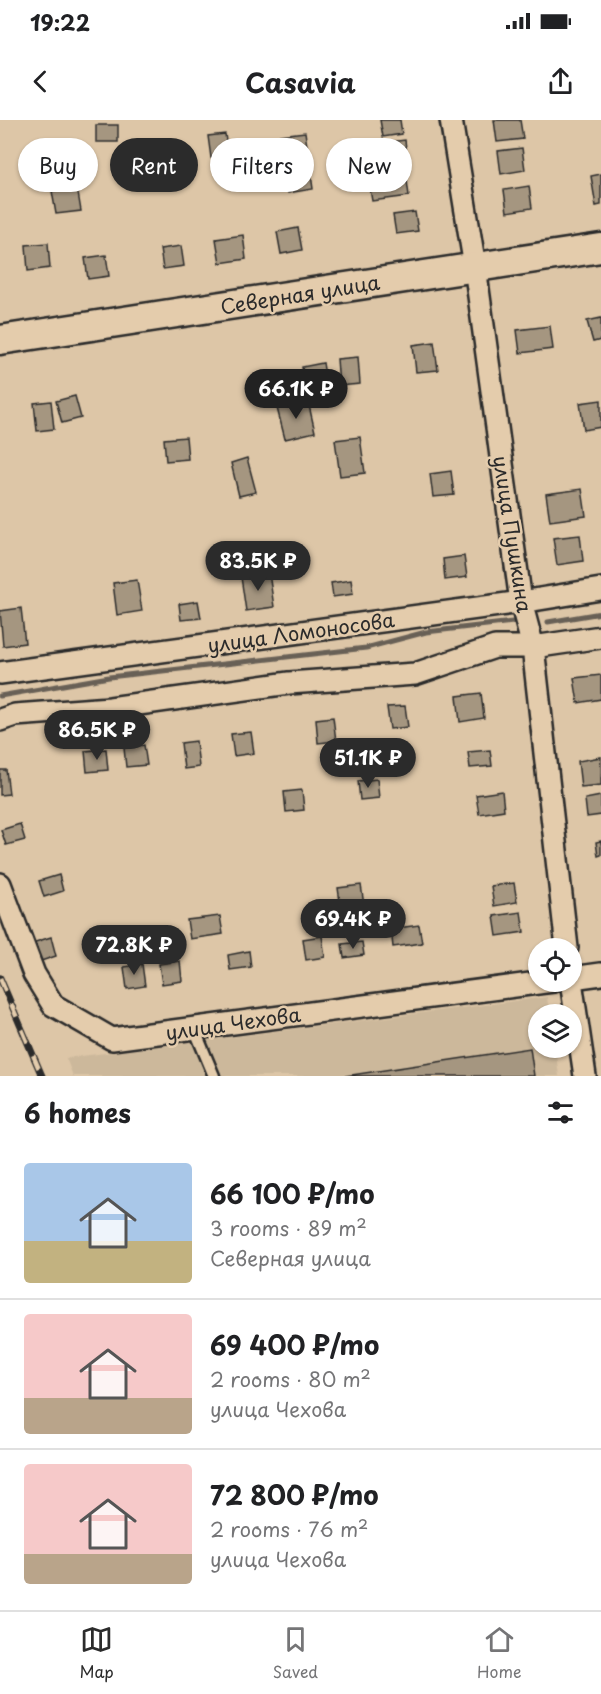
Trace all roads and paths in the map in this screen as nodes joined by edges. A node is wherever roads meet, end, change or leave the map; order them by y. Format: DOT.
graph roads {
  1 [pos="451,120"];
  2 [pos="601,248"];
  3 [pos="474,267"];
  4 [pos="0,340"];
  5 [pos="601,589"];
  6 [pos="521,602"];
  7 [pos="601,637"];
  8 [pos="532,647"];
  9 [pos="0,673"];
  10 [pos="0,720"];
  11 [pos="0,884"];
  12 [pos="566,938"];
  13 [pos="601,974"];
  14 [pos="582,978"];
  15 [pos="528,984"];
  16 [pos="573,992"];
  17 [pos="194,1028"];
  18 [pos="214,1076"];
  19 [pos="585,1076"];
  1 -- 3 [label="street, улица Пушкина"];
  2 -- 3 [label="main road, Северная улица"];
  3 -- 4 [label="main road, Северная улица"];
  3 -- 6 [label="street, улица Пушкина"];
  5 -- 6 [label="street, улица Ломоносова"];
  6 -- 8 [label="street, улица Пушкина"];
  6 -- 9 [label="street, улица Ломоносова"];
  7 -- 8 [label="street"];
  8 -- 10 [label="street"];
  8 -- 12 [label="street, улица Пушкина"];
  11 -- 17 [label="street, улица Чехова"];
  13 -- 14 [label="street"];
  15 -- 17 [label="street, улица Чехова"];
  16 -- 19 [label="street"];
  17 -- 18 [label="lane"];
}
